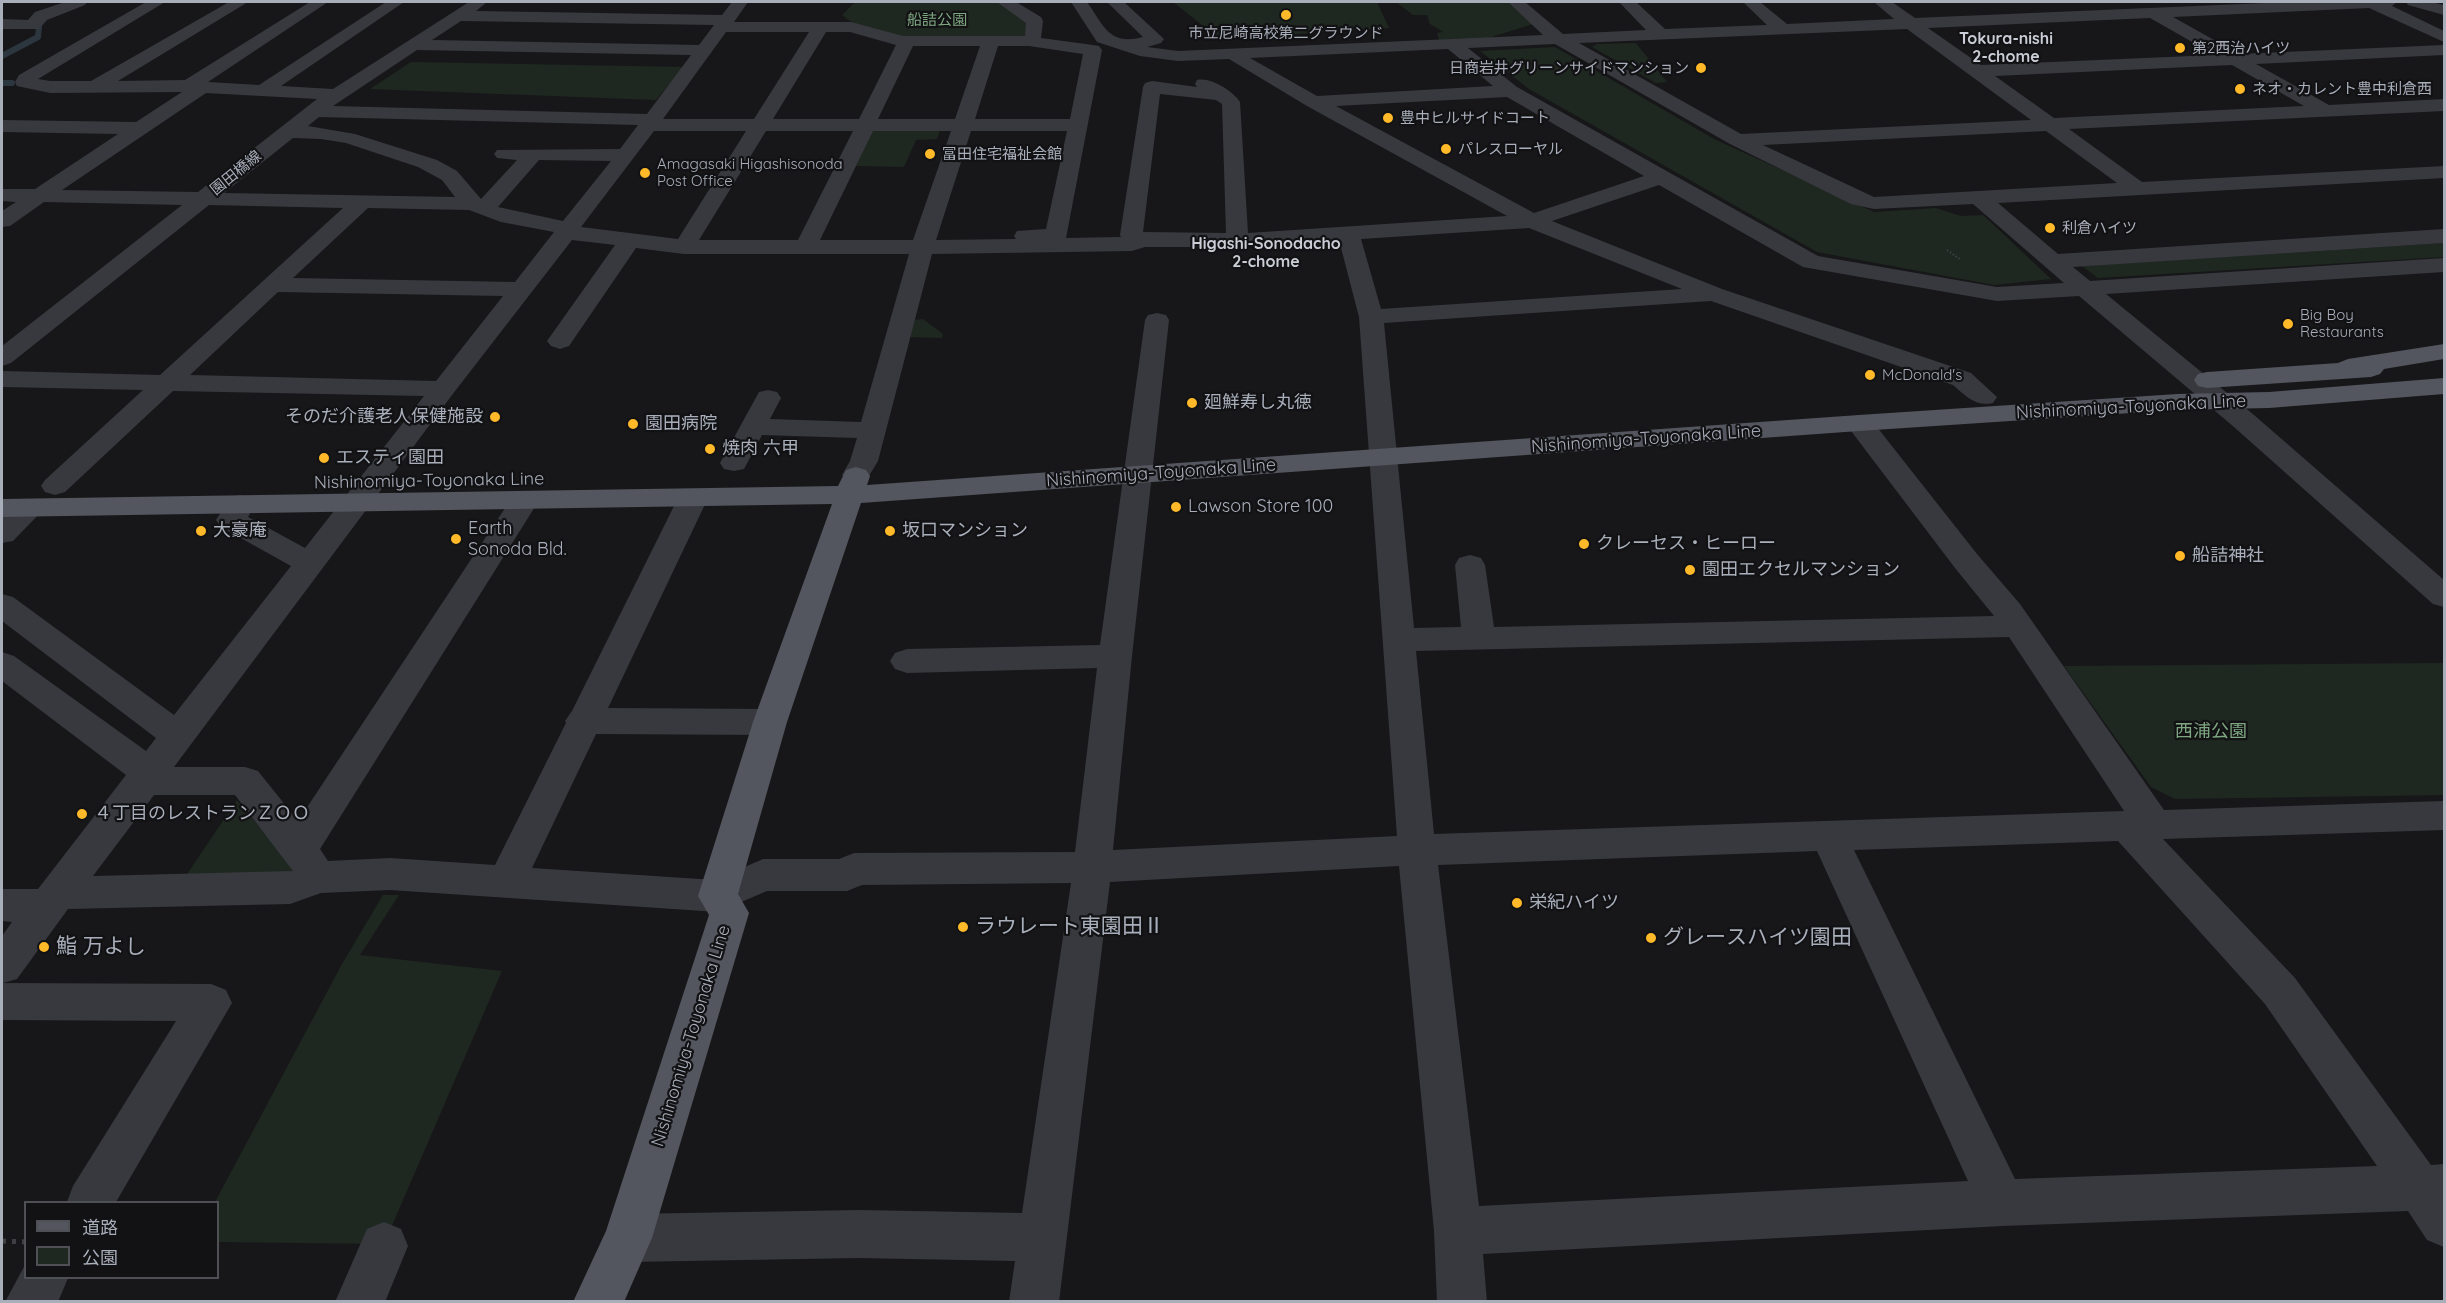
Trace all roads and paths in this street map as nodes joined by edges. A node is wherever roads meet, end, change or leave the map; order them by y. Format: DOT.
graph roads {
  1 [pos="79,2"];
  2 [pos="157,2"];
  3 [pos="240,2"];
  4 [pos="320,2"];
  5 [pos="396,2"];
  6 [pos="479,2"];
  7 [pos="740,2"];
  8 [pos="1005,2"];
  9 [pos="1079,2"];
  10 [pos="1115,2"];
  11 [pos="1516,2"];
  12 [pos="1627,2"];
  13 [pos="1751,2"];
  14 [pos="1882,2"];
  15 [pos="2008,2"];
  16 [pos="2134,2"];
  17 [pos="2381,2"];
  18 [pos="2414,2"];
  19 [pos="2266,5"];
  20 [pos="850,8"];
  21 [pos="2445,10"];
  22 [pos="2155,13"];
  23 [pos="458,16"];
  24 [pos="2034,18"];
  25 [pos="724,23"];
  26 [pos="2,24"];
  27 [pos="1913,24"];
  28 [pos="821,27"];
  29 [pos="860,29"];
  30 [pos="1784,30"];
  31 [pos="1661,35"];
  32 [pos="2445,37"];
  33 [pos="1103,38"];
  34 [pos="1024,39"];
  35 [pos="1560,40"];
  36 [pos="991,41"];
  37 [pos="907,42"];
  38 [pos="413,45"];
  39 [pos="1452,45"];
  40 [pos="1124,47"];
  41 [pos="704,50"];
  42 [pos="2445,50"];
  43 [pos="1235,54"];
  44 [pos="1168,55"];
  45 [pos="2235,59"];
  46 [pos="1977,71"];
  47 [pos="196,86"];
  48 [pos="93,87"];
  49 [pos="263,90"];
  50 [pos="1510,91"];
  51 [pos="336,95"];
  52 [pos="1220,95"];
  53 [pos="1314,102"];
  54 [pos="2445,105"];
  55 [pos="313,111"];
  56 [pos="2326,111"];
  57 [pos="650,122"];
  58 [pos="759,125"];
  59 [pos="865,125"];
  60 [pos="964,125"];
  61 [pos="1079,125"];
  62 [pos="2050,125"];
  63 [pos="2,126"];
  64 [pos="140,128"];
  65 [pos="287,132"];
  66 [pos="1737,140"];
  67 [pos="504,154"];
  68 [pos="534,154"];
  69 [pos="626,155"];
  70 [pos="2445,172"];
  71 [pos="1661,177"];
  72 [pos="2137,188"];
  73 [pos="2,195"];
  74 [pos="39,195"];
  75 [pos="1978,197"];
  76 [pos="206,198"];
  77 [pos="361,203"];
  78 [pos="475,206"];
  79 [pos="2,221"];
  80 [pos="1532,221"];
  81 [pos="451,222"];
  82 [pos="569,227"];
  83 [pos="1348,233"];
  84 [pos="2445,236"];
  85 [pos="1055,240"];
  86 [pos="1142,240"];
  87 [pos="1237,240"];
  88 [pos="629,241"];
  89 [pos="688,241"];
  90 [pos="808,242"];
  91 [pos="923,242"];
  92 [pos="2053,261"];
  93 [pos="2445,265"];
  94 [pos="271,285"];
  95 [pos="523,289"];
  96 [pos="2085,289"];
  97 [pos="1714,294"];
  98 [pos="1371,317"];
  99 [pos="1157,320"];
  100 [pos="560,341"];
  101 [pos="2445,352"];
  102 [pos="2,358"];
  103 [pos="2445,365"];
  104 [pos="2310,373"];
  105 [pos="2,379"];
  106 [pos="2193,381"];
  107 [pos="166,382"];
  108 [pos="2438,388"];
  109 [pos="443,389"];
  110 [pos="1984,397"];
  111 [pos="768,398"];
  112 [pos="2218,400"];
  113 [pos="1859,423"];
  114 [pos="752,427"];
  115 [pos="872,430"];
  116 [pos="1382,448"];
  117 [pos="734,463"];
  118 [pos="1141,464"];
  119 [pos="852,485"];
  120 [pos="56,486"];
  121 [pos="2,487"];
  122 [pos="364,494"];
  123 [pos="693,498"];
  124 [pos="523,502"];
  125 [pos="240,504"];
  126 [pos="16,508"];
  127 [pos="2,534"];
  128 [pos="310,563"];
  129 [pos="1470,565"];
  130 [pos="2445,597"];
  131 [pos="2,605"];
  132 [pos="2019,626"];
  133 [pos="1479,638"];
  134 [pos="1398,640"];
  135 [pos="65,652"];
  136 [pos="1115,656"];
  137 [pos="907,661"];
  138 [pos="11,671"];
  139 [pos="582,721"];
  140 [pos="770,723"];
  141 [pos="177,735"];
  142 [pos="145,776"];
  143 [pos="2445,815"];
  144 [pos="2139,824"];
  145 [pos="1828,836"];
  146 [pos="1417,850"];
  147 [pos="309,864"];
  148 [pos="1091,867"];
  149 [pos="506,882"];
  150 [pos="718,896"];
  151 [pos="52,899"];
  152 [pos="2,905"];
  153 [pos="2,966"];
  154 [pos="2,1002"];
  155 [pos="2436,1200"];
  156 [pos="91,1201"];
  157 [pos="2002,1203"];
  158 [pos="1458,1231"];
  159 [pos="1042,1237"];
  160 [pos="628,1238"];
  161 [pos="2,1241"];
  162 [pos="24,1242"];
  163 [pos="384,1246"];
  164 [pos="44,1279"];
  165 [pos="30,1302"];
  166 [pos="360,1302"];
  167 [pos="598,1302"];
  168 [pos="1034,1302"];
  169 [pos="1462,1302"];
  1 -- 26 [label="street"];
  2 -- 48 [label="street"];
  3 -- 48 [label="street"];
  4 -- 47 [label="street"];
  5 -- 49 [label="street"];
  6 -- 23 [label="street, 園田橋線"];
  7 -- 25 [label="street"];
  8 -- 34 [label="street"];
  9 -- 33 [label="street"];
  10 -- 40 [label="street"];
  11 -- 35 [label="street"];
  12 -- 31 [label="street"];
  13 -- 30 [label="street"];
  14 -- 27 [label="street"];
  15 -- 24 [label="street"];
  16 -- 22 [label="street"];
  17 -- 19 [label="street"];
  17 -- 32 [label="street"];
  18 -- 21 [label="street"];
  19 -- 22 [label="street"];
  20 -- 29 [label="street"];
  22 -- 24 [label="street"];
  22 -- 45 [label="street"];
  23 -- 25 [label="street"];
  23 -- 38 [label="street, 園田橋線"];
  24 -- 27 [label="street"];
  25 -- 28 [label="street"];
  25 -- 41 [label="street"];
  27 -- 30 [label="street"];
  27 -- 46 [label="street"];
  28 -- 29 [label="street"];
  28 -- 58 [label="street"];
  29 -- 37 [label="street"];
  30 -- 31 [label="street"];
  31 -- 35 [label="street"];
  33 -- 34 [label="street"];
  33 -- 40 [label="street"];
  34 -- 36 [label="street"];
  34 -- 61 [label="street"];
  35 -- 39 [label="street"];
  35 -- 66 [label="street"];
  36 -- 37 [label="street"];
  36 -- 60 [label="street"];
  37 -- 59 [label="street"];
  38 -- 41 [label="street"];
  38 -- 51 [label="street, 園田橋線"];
  39 -- 43 [label="street"];
  39 -- 50 [label="street"];
  40 -- 44 [label="street"];
  41 -- 57 [label="street"];
  42 -- 45 [label="street"];
  43 -- 44 [label="street"];
  43 -- 53 [label="street"];
  44 -- 52 [label="street"];
  45 -- 46 [label="street"];
  45 -- 56 [label="street"];
  46 -- 62 [label="street"];
  47 -- 48 [label="street"];
  47 -- 49 [label="street"];
  47 -- 64 [label="street"];
  49 -- 51 [label="street"];
  50 -- 53 [label="street"];
  50 -- 71 [label="street"];
  51 -- 55 [label="street, 園田橋線"];
  52 -- 86 [label="street"];
  52 -- 87 [label="street"];
  53 -- 80 [label="street"];
  54 -- 56 [label="street"];
  55 -- 57 [label="street"];
  55 -- 65 [label="street, 園田橋線"];
  56 -- 62 [label="street"];
  57 -- 58 [label="street"];
  57 -- 69 [label="street"];
  58 -- 59 [label="street"];
  58 -- 89 [label="street"];
  59 -- 60 [label="street"];
  59 -- 90 [label="street"];
  60 -- 61 [label="street"];
  60 -- 91 [label="street"];
  61 -- 85 [label="street"];
  62 -- 66 [label="street"];
  62 -- 72 [label="street"];
  63 -- 64 [label="street"];
  64 -- 74 [label="street"];
  65 -- 76 [label="street, 園田橋線"];
  65 -- 78 [label="street"];
  66 -- 75 [label="street"];
  67 -- 68 [label="street"];
  68 -- 69 [label="street"];
  68 -- 78 [label="street"];
  69 -- 82 [label="street"];
  70 -- 72 [label="street"];
  71 -- 80 [label="street"];
  71 -- 96 [label="street"];
  72 -- 75 [label="street"];
  73 -- 74 [label="street"];
  74 -- 76 [label="street"];
  74 -- 79 [label="street"];
  75 -- 92 [label="street"];
  76 -- 77 [label="street"];
  76 -- 102 [label="street, 園田橋線"];
  77 -- 78 [label="street"];
  77 -- 94 [label="street"];
  78 -- 81 [label="street"];
  78 -- 82 [label="street"];
  80 -- 83 [label="street"];
  80 -- 97 [label="street"];
  82 -- 88 [label="street"];
  82 -- 89 [label="street"];
  82 -- 95 [label="street"];
  83 -- 87 [label="street"];
  83 -- 98 [label="street"];
  84 -- 92 [label="street"];
  85 -- 86 [label="street"];
  85 -- 91 [label="street"];
  86 -- 87 [label="street"];
  88 -- 89 [label="street"];
  88 -- 100 [label="street"];
  89 -- 90 [label="street"];
  90 -- 91 [label="street"];
  91 -- 115 [label="street"];
  92 -- 96 [label="street"];
  93 -- 96 [label="street"];
  94 -- 95 [label="street"];
  94 -- 107 [label="street"];
  95 -- 109 [label="street"];
  96 -- 106 [label="street"];
  97 -- 98 [label="street"];
  97 -- 110 [label="street"];
  98 -- 116 [label="street"];
  99 -- 118 [label="street"];
  101 -- 104 [label="main road"];
  103 -- 104 [label="main road, Nishinomiya-Toyonaka Line"];
  104 -- 106 [label="main road, Nishinomiya-Toyonaka Line"];
  105 -- 107 [label="street"];
  106 -- 110 [label="main road, Nishinomiya-Toyonaka Line"];
  106 -- 112 [label="street"];
  107 -- 109 [label="street"];
  107 -- 120 [label="street"];
  108 -- 112 [label="main road, Nishinomiya-Toyonaka Line"];
  109 -- 122 [label="street"];
  110 -- 116 [label="main road, Nishinomiya-Toyonaka Line"];
  111 -- 114 [label="street"];
  112 -- 113 [label="main road, Nishinomiya-Toyonaka Line"];
  112 -- 130 [label="street"];
  113 -- 116 [label="main road, Nishinomiya-Toyonaka Line"];
  113 -- 132 [label="street"];
  114 -- 115 [label="street"];
  114 -- 117 [label="street"];
  115 -- 119 [label="street"];
  116 -- 118 [label="main road, Nishinomiya-Toyonaka Line"];
  116 -- 134 [label="street"];
  118 -- 119 [label="main road, Nishinomiya-Toyonaka Line"];
  118 -- 136 [label="street"];
  119 -- 122 [label="main road, Nishinomiya-Toyonaka Line"];
  119 -- 123 [label="main road, Nishinomiya-Toyonaka Line"];
  119 -- 140 [label="main road, Nishinomiya-Toyonaka Line"];
  120 -- 121 [label="main road, Nishinomiya-Toyonaka Line"];
  120 -- 122 [label="main road, Nishinomiya-Toyonaka Line"];
  122 -- 124 [label="main road, Nishinomiya-Toyonaka Line"];
  122 -- 125 [label="main road, Nishinomiya-Toyonaka Line"];
  122 -- 128 [label="street"];
  123 -- 124 [label="main road, Nishinomiya-Toyonaka Line"];
  123 -- 139 [label="street"];
  124 -- 147 [label="street"];
  125 -- 126 [label="main road, Nishinomiya-Toyonaka Line"];
  125 -- 128 [label="street"];
  126 -- 127 [label="street"];
  128 -- 141 [label="street"];
  129 -- 133 [label="street"];
  131 -- 135 [label="street"];
  132 -- 133 [label="street"];
  132 -- 144 [label="street"];
  133 -- 134 [label="street"];
  134 -- 146 [label="street"];
  135 -- 138 [label="street"];
  135 -- 141 [label="street"];
  136 -- 137 [label="street"];
  136 -- 148 [label="street"];
  138 -- 142 [label="street"];
  139 -- 140 [label="street"];
  139 -- 149 [label="street"];
  140 -- 150 [label="main road, Nishinomiya-Toyonaka Line"];
  141 -- 142 [label="street"];
  142 -- 147 [label="street"];
  142 -- 151 [label="street"];
  143 -- 144 [label="street"];
  144 -- 145 [label="street"];
  144 -- 155 [label="street"];
  145 -- 146 [label="street"];
  145 -- 157 [label="street"];
  146 -- 148 [label="street"];
  146 -- 158 [label="street"];
  147 -- 149 [label="street"];
  147 -- 151 [label="street"];
  148 -- 150 [label="street"];
  148 -- 159 [label="street"];
  149 -- 150 [label="street"];
  150 -- 160 [label="main road, Nishinomiya-Toyonaka Line"];
  151 -- 152 [label="street"];
  151 -- 153 [label="street"];
  154 -- 156 [label="street"];
  155 -- 157 [label="street"];
  157 -- 158 [label="street"];
  158 -- 169 [label="street"];
  159 -- 160 [label="street"];
  159 -- 168 [label="street"];
  160 -- 167 [label="main road, Nishinomiya-Toyonaka Line"];
  161 -- 162 [label="path"];
  163 -- 166 [label="street"];
  164 -- 165 [label="street"];
}
